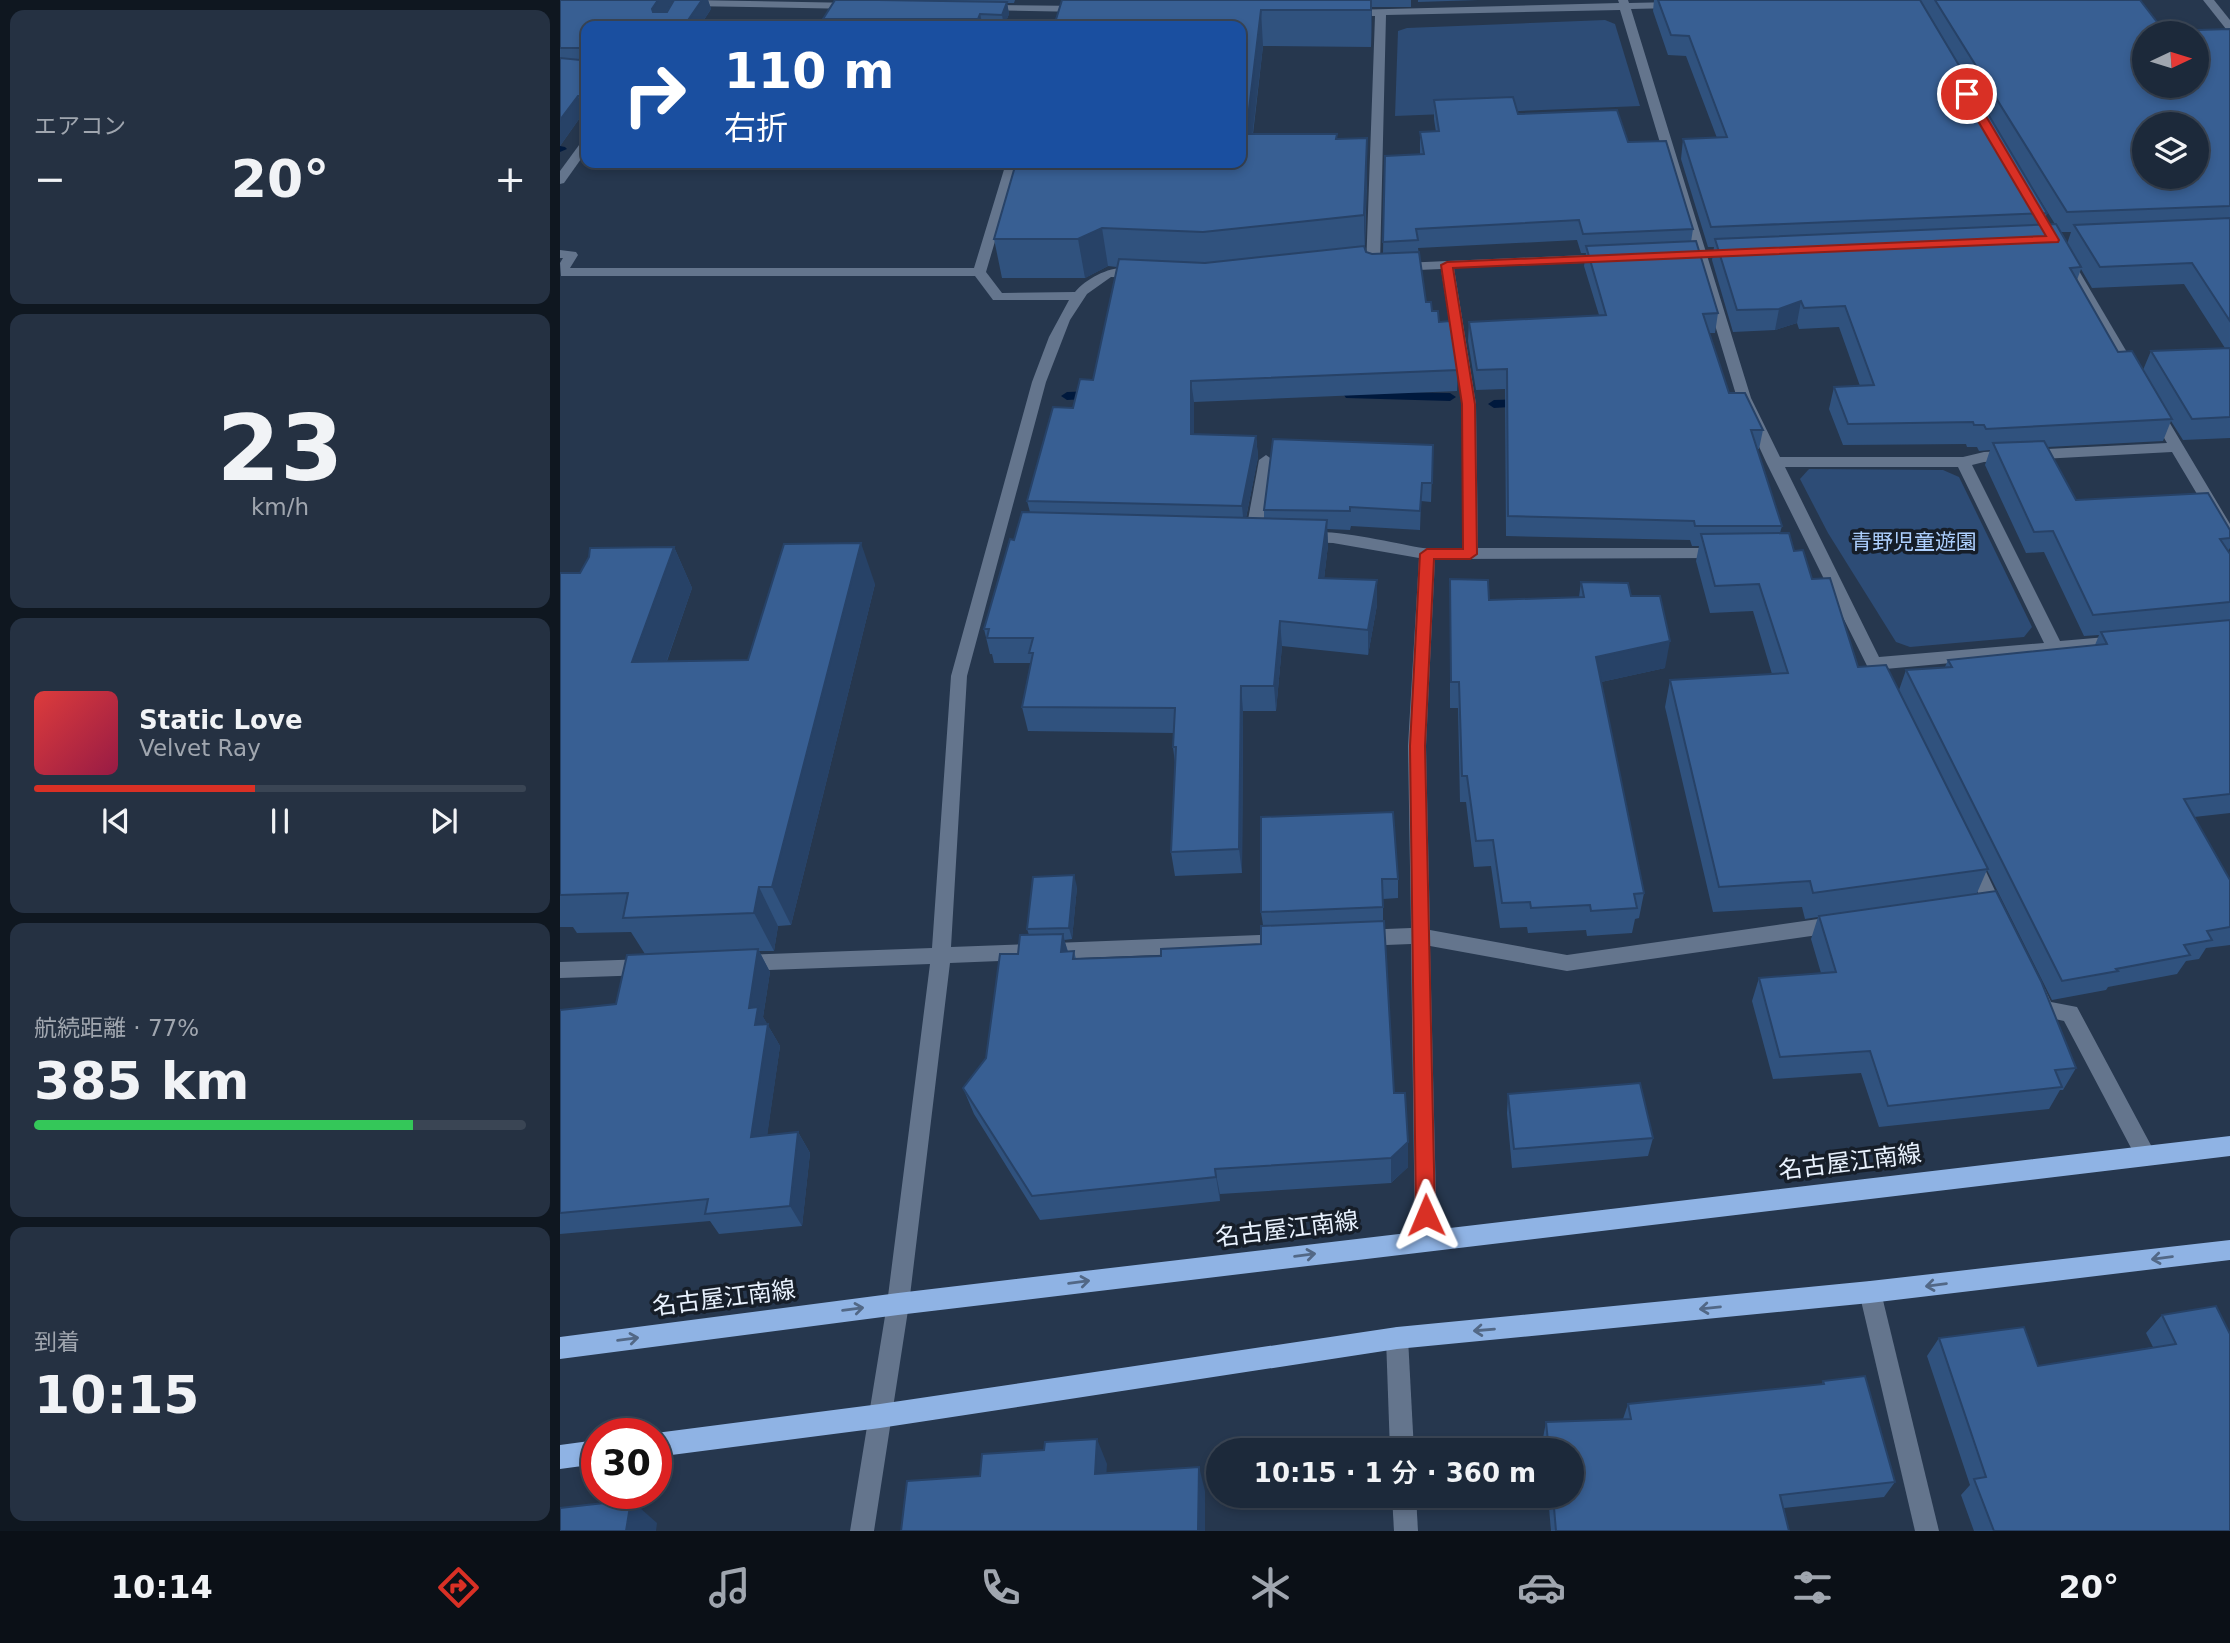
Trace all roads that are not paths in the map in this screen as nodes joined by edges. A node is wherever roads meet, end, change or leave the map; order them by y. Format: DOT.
graph roads {
  1 [pos="680,0"];
  2 [pos="2208,0"];
  3 [pos="1624,3"];
  4 [pos="1690,4"];
  5 [pos="869,6"];
  6 [pos="979,8"];
  7 [pos="1037,9"];
  8 [pos="1097,9"];
  9 [pos="1335,13"];
  10 [pos="1381,14"];
  11 [pos="2230,27"];
  12 [pos="581,151"];
  13 [pos="1010,168"];
  14 [pos="560,180"];
  15 [pos="2060,251"];
  16 [pos="560,254"];
  17 [pos="1623,258"];
  18 [pos="1447,265"];
  19 [pos="979,272"];
  20 [pos="1158,275"];
  21 [pos="1080,296"];
  22 [pos="2177,447"];
  23 [pos="1266,460"];
  24 [pos="1773,461"];
  25 [pos="1962,462"];
  26 [pos="1253,536"];
  27 [pos="1293,537"];
  28 [pos="2230,537"];
  29 [pos="1735,553"];
  30 [pos="1427,554"];
  31 [pos="1470,554"];
  32 [pos="2136,640"];
  33 [pos="2055,648"];
  34 [pos="1874,664"];
  35 [pos="1893,702"];
  36 [pos="1967,853"];
  37 [pos="1855,922"];
  38 [pos="2004,926"];
  39 [pos="1420,936"];
  40 [pos="1338,939"];
  41 [pos="1297,941"];
  42 [pos="941,956"];
  43 [pos="722,964"];
  44 [pos="668,966"];
  45 [pos="560,970"];
  46 [pos="2027,973"];
  47 [pos="2230,1146"];
  48 [pos="2146,1156"];
  49 [pos="1426,1241"];
  50 [pos="2230,1250"];
  51 [pos="1870,1292"];
  52 [pos="898,1304"];
  53 [pos="1397,1338"];
  54 [pos="560,1348"];
  55 [pos="880,1416"];
  56 [pos="1401,1438"];
  57 [pos="672,1442"];
  58 [pos="581,1454"];
  59 [pos="560,1457"];
  60 [pos="1405,1508"];
  61 [pos="862,1531"];
  62 [pos="1406,1531"];
  63 [pos="1927,1531"];
  1 -- 5 [label="street"];
  2 -- 11 [label="street"];
  3 -- 4 [label="street"];
  3 -- 10 [label="street"];
  3 -- 24 [label="street"];
  6 -- 7 [label="street"];
  7 -- 8 [label="street"];
  9 -- 10 [label="street"];
  10 -- 18 [label="street"];
  12 -- 14 [label="street"];
  13 -- 19 [label="street"];
  15 -- 22 [label="street"];
  16 -- 19 [label="street"];
  17 -- 18 [label="street"];
  18 -- 31 [label="street"];
  19 -- 21 [label="street"];
  20 -- 21 [label="street"];
  21 -- 42 [label="street"];
  22 -- 25 [label="street"];
  22 -- 28 [label="street"];
  23 -- 26 [label="street"];
  24 -- 25 [label="street"];
  24 -- 34 [label="street"];
  25 -- 33 [label="street"];
  27 -- 30 [label="street"];
  29 -- 31 [label="street"];
  30 -- 31 [label="street"];
  30 -- 39 [label="street"];
  32 -- 33 [label="street"];
  33 -- 34 [label="street"];
  34 -- 35 [label="street"];
  36 -- 38 [label="street"];
  37 -- 39 [label="street"];
  39 -- 40 [label="street"];
  39 -- 49 [label="street"];
  41 -- 42 [label="street"];
  42 -- 43 [label="street"];
  42 -- 52 [label="street"];
  44 -- 45 [label="street"];
  46 -- 48 [label="street"];
  47 -- 48 [label="main road, 名古屋江南線"];
  48 -- 49 [label="main road, 名古屋江南線"];
  52 -- 49 [label="main road, 名古屋江南線, one-way"];
  50 -- 51 [label="main road, one-way"];
  51 -- 53 [label="main road, one-way"];
  51 -- 63 [label="street"];
  54 -- 52 [label="main road, 名古屋江南線, one-way"];
  52 -- 55 [label="street"];
  53 -- 55 [label="main road"];
  53 -- 56 [label="street"];
  55 -- 57 [label="main road"];
  55 -- 61 [label="street"];
  58 -- 59 [label="main road"];
  60 -- 62 [label="street"];
}
